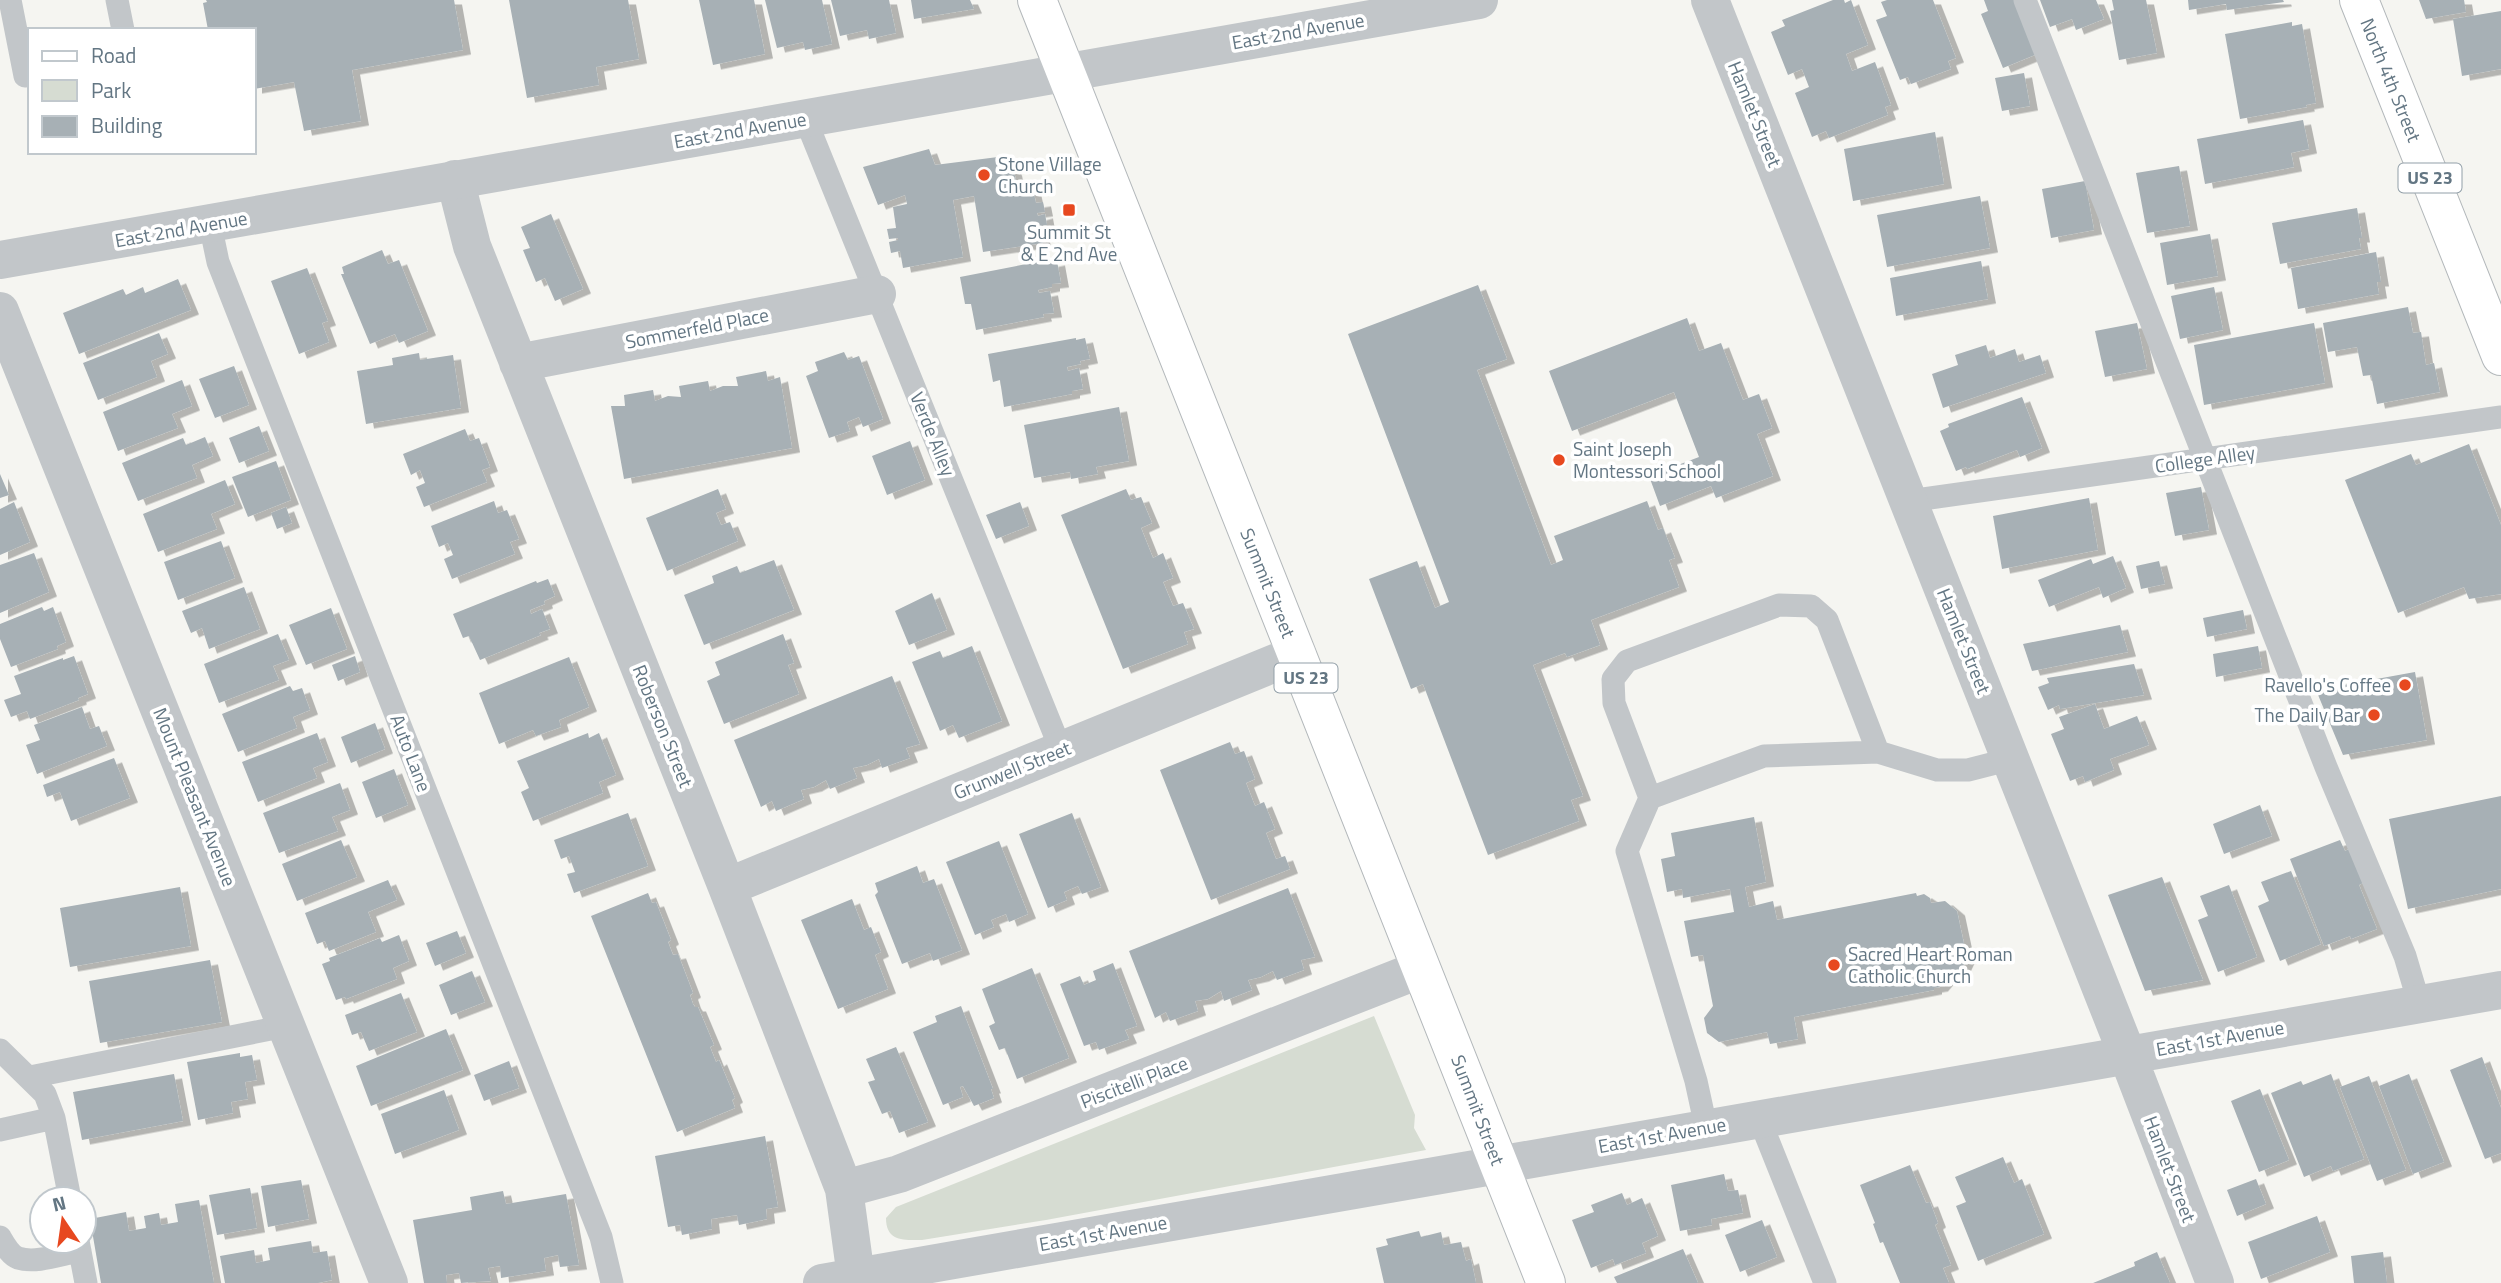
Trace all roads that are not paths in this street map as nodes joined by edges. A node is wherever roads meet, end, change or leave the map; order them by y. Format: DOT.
graph roads {
  1 [pos="10,0"];
  2 [pos="117,0"];
  3 [pos="1037,0"];
  4 [pos="1479,0"];
  5 [pos="1710,0"];
  6 [pos="2025,0"];
  7 [pos="2359,0"];
  8 [pos="1414,5"];
  9 [pos="123,28"];
  10 [pos="1066,72"];
  11 [pos="28,75"];
  12 [pos="805,118"];
  13 [pos="455,179"];
  14 [pos="210,224"];
  15 [pos="0,260"];
  16 [pos="877,294"];
  17 [pos="0,312"];
  18 [pos="2501,356"];
  19 [pos="518,363"];
  20 [pos="2501,417"];
  21 [pos="2205,459"];
  22 [pos="1909,502"];
  23 [pos="1297,654"];
  24 [pos="1061,750"];
  25 [pos="1878,752"];
  26 [pos="2011,759"];
  27 [pos="1650,798"];
  28 [pos="727,887"];
  29 [pos="1422,969"];
  30 [pos="2501,990"];
  31 [pos="2419,1003"];
  32 [pos="286,1026"];
  33 [pos="0,1049"];
  34 [pos="2127,1054"];
  35 [pos="30,1077"];
  36 [pos="54,1118"];
  37 [pos="1759,1118"];
  38 [pos="1706,1127"];
  39 [pos="0,1130"];
  40 [pos="1499,1164"];
  41 [pos="67,1185"];
  42 [pos="844,1189"];
  43 [pos="0,1237"];
  44 [pos="49,1255"];
  45 [pos="81,1255"];
  46 [pos="839,1280"];
  47 [pos="86,1283"];
  48 [pos="389,1283"];
  49 [pos="612,1283"];
  50 [pos="1546,1283"];
  51 [pos="1825,1283"];
  52 [pos="2215,1283"];
  1 -- 11 [label="lane"];
  2 -- 9 [label="lane"];
  3 -- 10 [label="main road, Summit Street / US 23"];
  4 -- 8 [label="street, East 2nd Avenue"];
  5 -- 22 [label="street, Hamlet Street"];
  6 -- 21 [label="lane"];
  7 -- 18 [label="main road, North 4th Street / US 23"];
  8 -- 10 [label="street, East 2nd Avenue"];
  10 -- 12 [label="street, East 2nd Avenue"];
  10 -- 23 [label="main road, Summit Street / US 23"];
  12 -- 13 [label="street, East 2nd Avenue"];
  12 -- 16 [label="lane, Verde Alley"];
  13 -- 14 [label="street, East 2nd Avenue"];
  13 -- 19 [label="street, Roberson Street"];
  14 -- 15 [label="street, East 2nd Avenue"];
  14 -- 49 [label="lane, Auto Lane"];
  16 -- 19 [label="street, Sommerfeld Place"];
  16 -- 24 [label="lane, Verde Alley"];
  17 -- 32 [label="street, Mount Pleasant Avenue"];
  19 -- 28 [label="street, Roberson Street"];
  20 -- 21 [label="lane, College Alley"];
  21 -- 22 [label="lane, College Alley"];
  21 -- 31 [label="lane"];
  22 -- 26 [label="street, Hamlet Street"];
  23 -- 24 [label="street, Grunwell Street"];
  23 -- 29 [label="main road, Summit Street / US 23"];
  24 -- 28 [label="street, Grunwell Street"];
  25 -- 26 [label="lane"];
  25 -- 27 [label="lane"];
  25 -- 27 [label="lane"];
  26 -- 34 [label="street, Hamlet Street"];
  27 -- 38 [label="lane"];
  28 -- 42 [label="street, Roberson Street"];
  29 -- 40 [label="main road, Summit Street / US 23"];
  29 -- 42 [label="street, Piscitelli Place"];
  30 -- 31 [label="street, East 1st Avenue"];
  31 -- 34 [label="street, East 1st Avenue"];
  32 -- 35 [label="lane"];
  32 -- 48 [label="street, Mount Pleasant Avenue"];
  33 -- 35 [label="lane"];
  34 -- 37 [label="street, East 1st Avenue"];
  34 -- 52 [label="street, Hamlet Street"];
  35 -- 36 [label="lane"];
  36 -- 39 [label="lane"];
  36 -- 41 [label="lane"];
  37 -- 38 [label="street, East 1st Avenue"];
  37 -- 51 [label="lane"];
  38 -- 40 [label="street, East 1st Avenue"];
  40 -- 46 [label="street, East 1st Avenue"];
  40 -- 50 [label="main road, Summit Street / US 23"];
  42 -- 46 [label="street, Roberson Street"];
  43 -- 44 [label="lane"];
  45 -- 47 [label="lane"];
}
